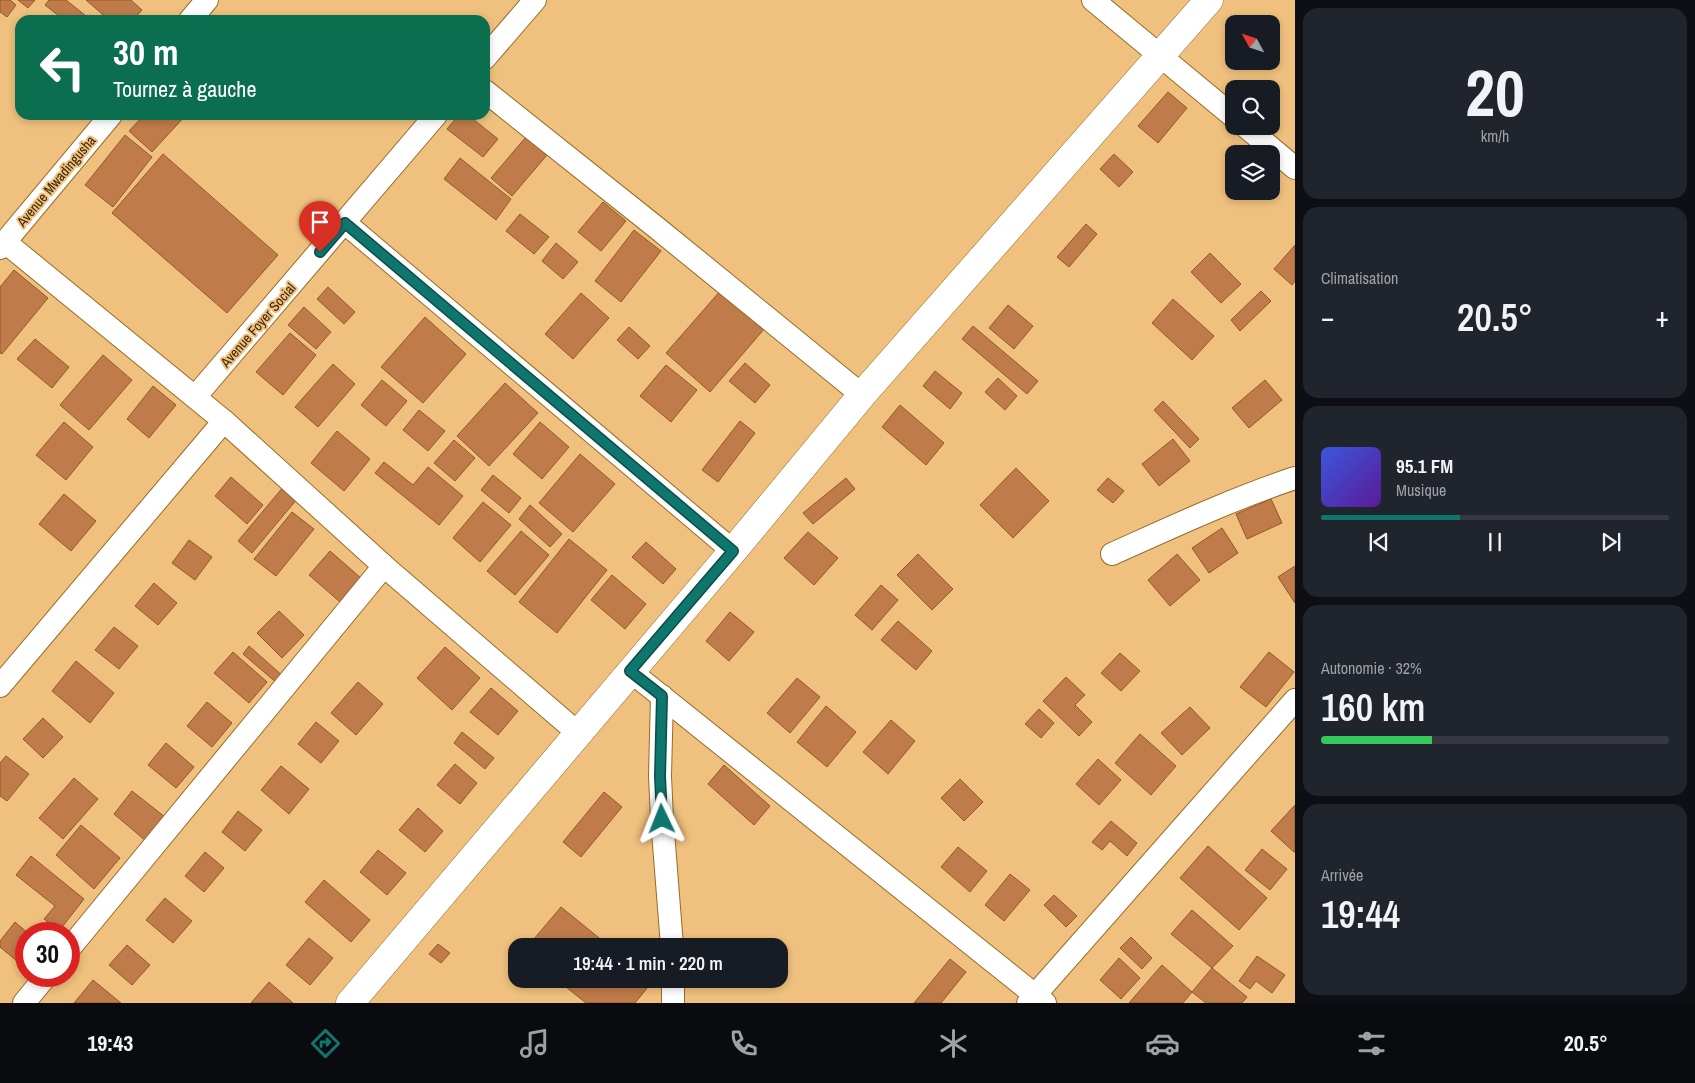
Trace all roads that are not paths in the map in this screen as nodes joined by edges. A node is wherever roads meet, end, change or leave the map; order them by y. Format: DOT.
graph roads {
  1 [pos="207,0"];
  2 [pos="535,0"];
  3 [pos="1093,0"];
  4 [pos="1209,0"];
  5 [pos="194,15"];
  6 [pos="490,52"];
  7 [pos="1160,56"];
  8 [pos="490,95"];
  9 [pos="1225,110"];
  10 [pos="107,120"];
  11 [pos="432,120"];
  12 [pos="1256,135"];
  13 [pos="1295,168"];
  14 [pos="345,223"];
  15 [pos="3,245"];
  16 [pos="862,396"];
  17 [pos="195,397"];
  18 [pos="224,421"];
  19 [pos="1295,478"];
  20 [pos="733,551"];
  21 [pos="1112,554"];
  22 [pos="384,566"];
  23 [pos="630,671"];
  24 [pos="0,686"];
  25 [pos="662,696"];
  26 [pos="1295,700"];
  27 [pos="578,733"];
  28 [pos="80,936"];
  29 [pos="671,938"];
  30 [pos="37,987"];
  31 [pos="673,988"];
  32 [pos="1037,1000"];
  33 [pos="24,1003"];
  34 [pos="350,1003"];
  35 [pos="673,1003"];
  1 -- 5 [label="street"];
  2 -- 6 [label="street"];
  3 -- 7 [label="street"];
  4 -- 7 [label="street"];
  7 -- 9 [label="street"];
  7 -- 16 [label="street"];
  8 -- 16 [label="street"];
  10 -- 15 [label="street, Avenue Mwadingusha"];
  11 -- 14 [label="street, Avenue Foyer Social"];
  12 -- 13 [label="street"];
  14 -- 17 [label="street, Avenue Foyer Social"];
  14 -- 20 [label="street"];
  15 -- 17 [label="street"];
  16 -- 20 [label="street"];
  17 -- 18 [label="street"];
  18 -- 22 [label="street"];
  18 -- 24 [label="street"];
  19 -- 21 [label="street"];
  20 -- 23 [label="street"];
  22 -- 27 [label="street"];
  22 -- 28 [label="street"];
  23 -- 25 [label="street"];
  23 -- 27 [label="street"];
  25 -- 29 [label="street"];
  25 -- 32 [label="street"];
  26 -- 32 [label="street"];
  27 -- 34 [label="street"];
  30 -- 33 [label="street"];
  31 -- 35 [label="street"];
}
